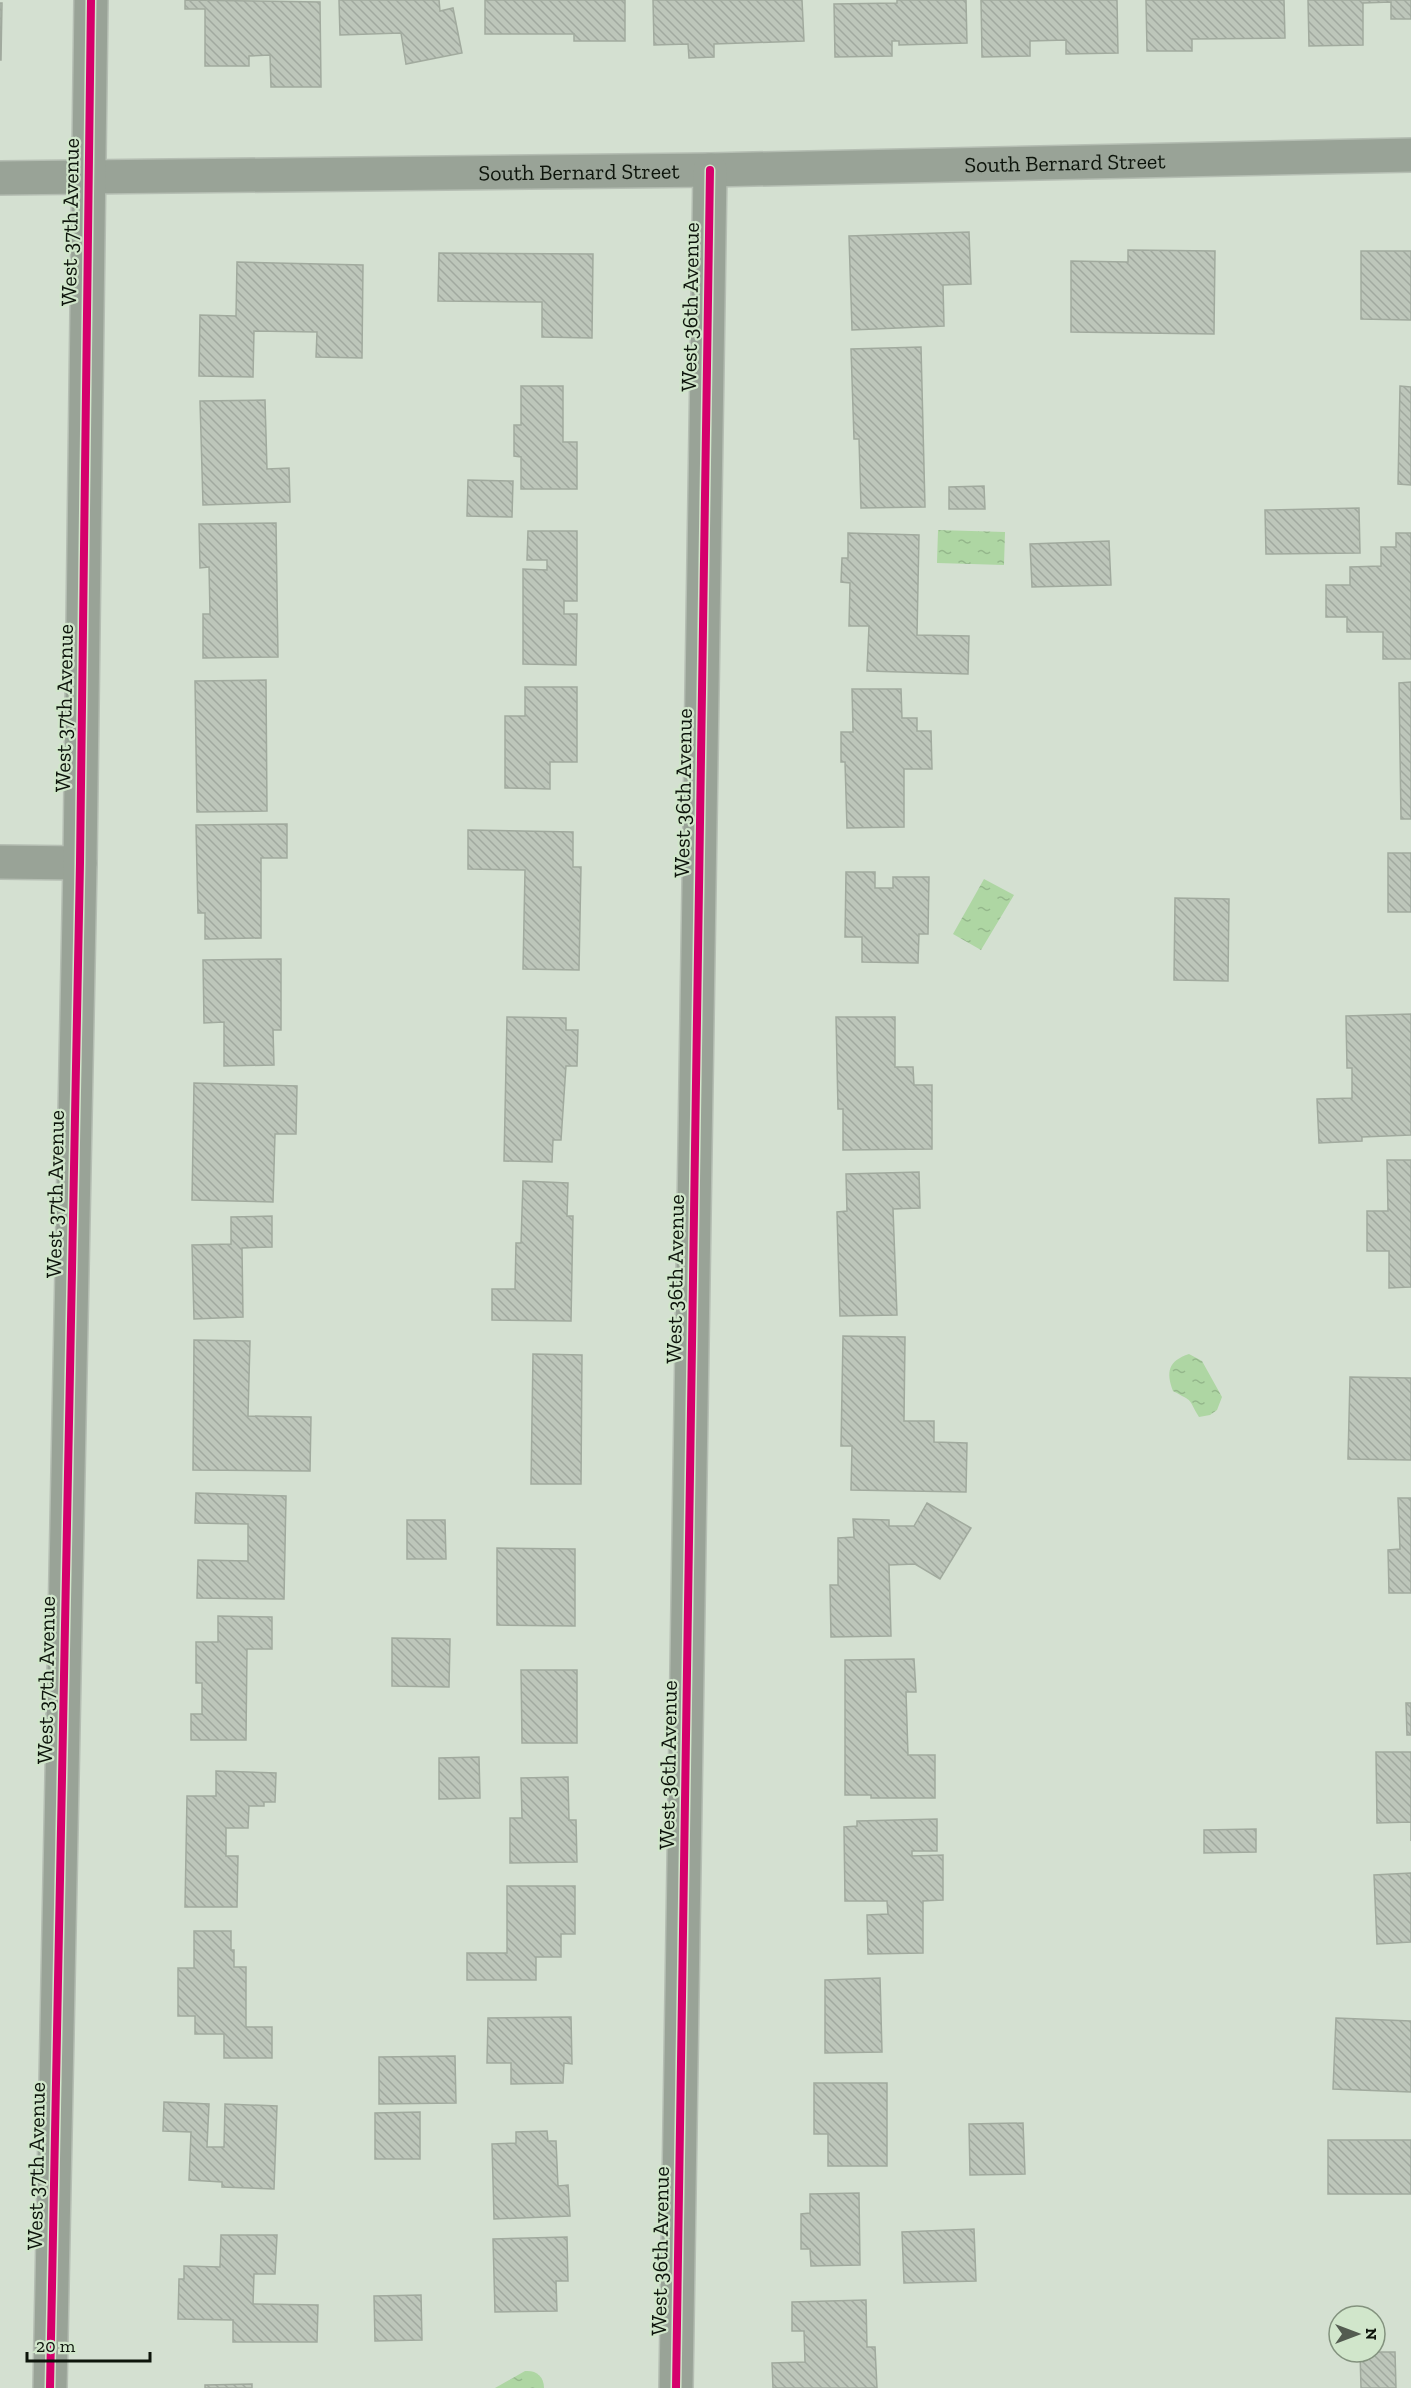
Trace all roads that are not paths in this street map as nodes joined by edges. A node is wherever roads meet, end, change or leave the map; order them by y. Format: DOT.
graph roads {
  1 [pos="91,0"];
  2 [pos="1411,155"];
  3 [pos="710,170"];
  4 [pos="89,177"];
  5 [pos="0,178"];
  6 [pos="0,862"];
  7 [pos="80,863"];
  8 [pos="50,2388"];
  9 [pos="676,2388"];
  1 -- 4 [label="street, West 37th Avenue"];
  2 -- 3 [label="street, South Bernard Street"];
  3 -- 4 [label="street, South Bernard Street"];
  3 -- 9 [label="street, West 36th Avenue"];
  4 -- 5 [label="street, South Bernard Street"];
  4 -- 7 [label="street, West 37th Avenue"];
  6 -- 7 [label="street"];
  7 -- 8 [label="street, West 37th Avenue"];
}
